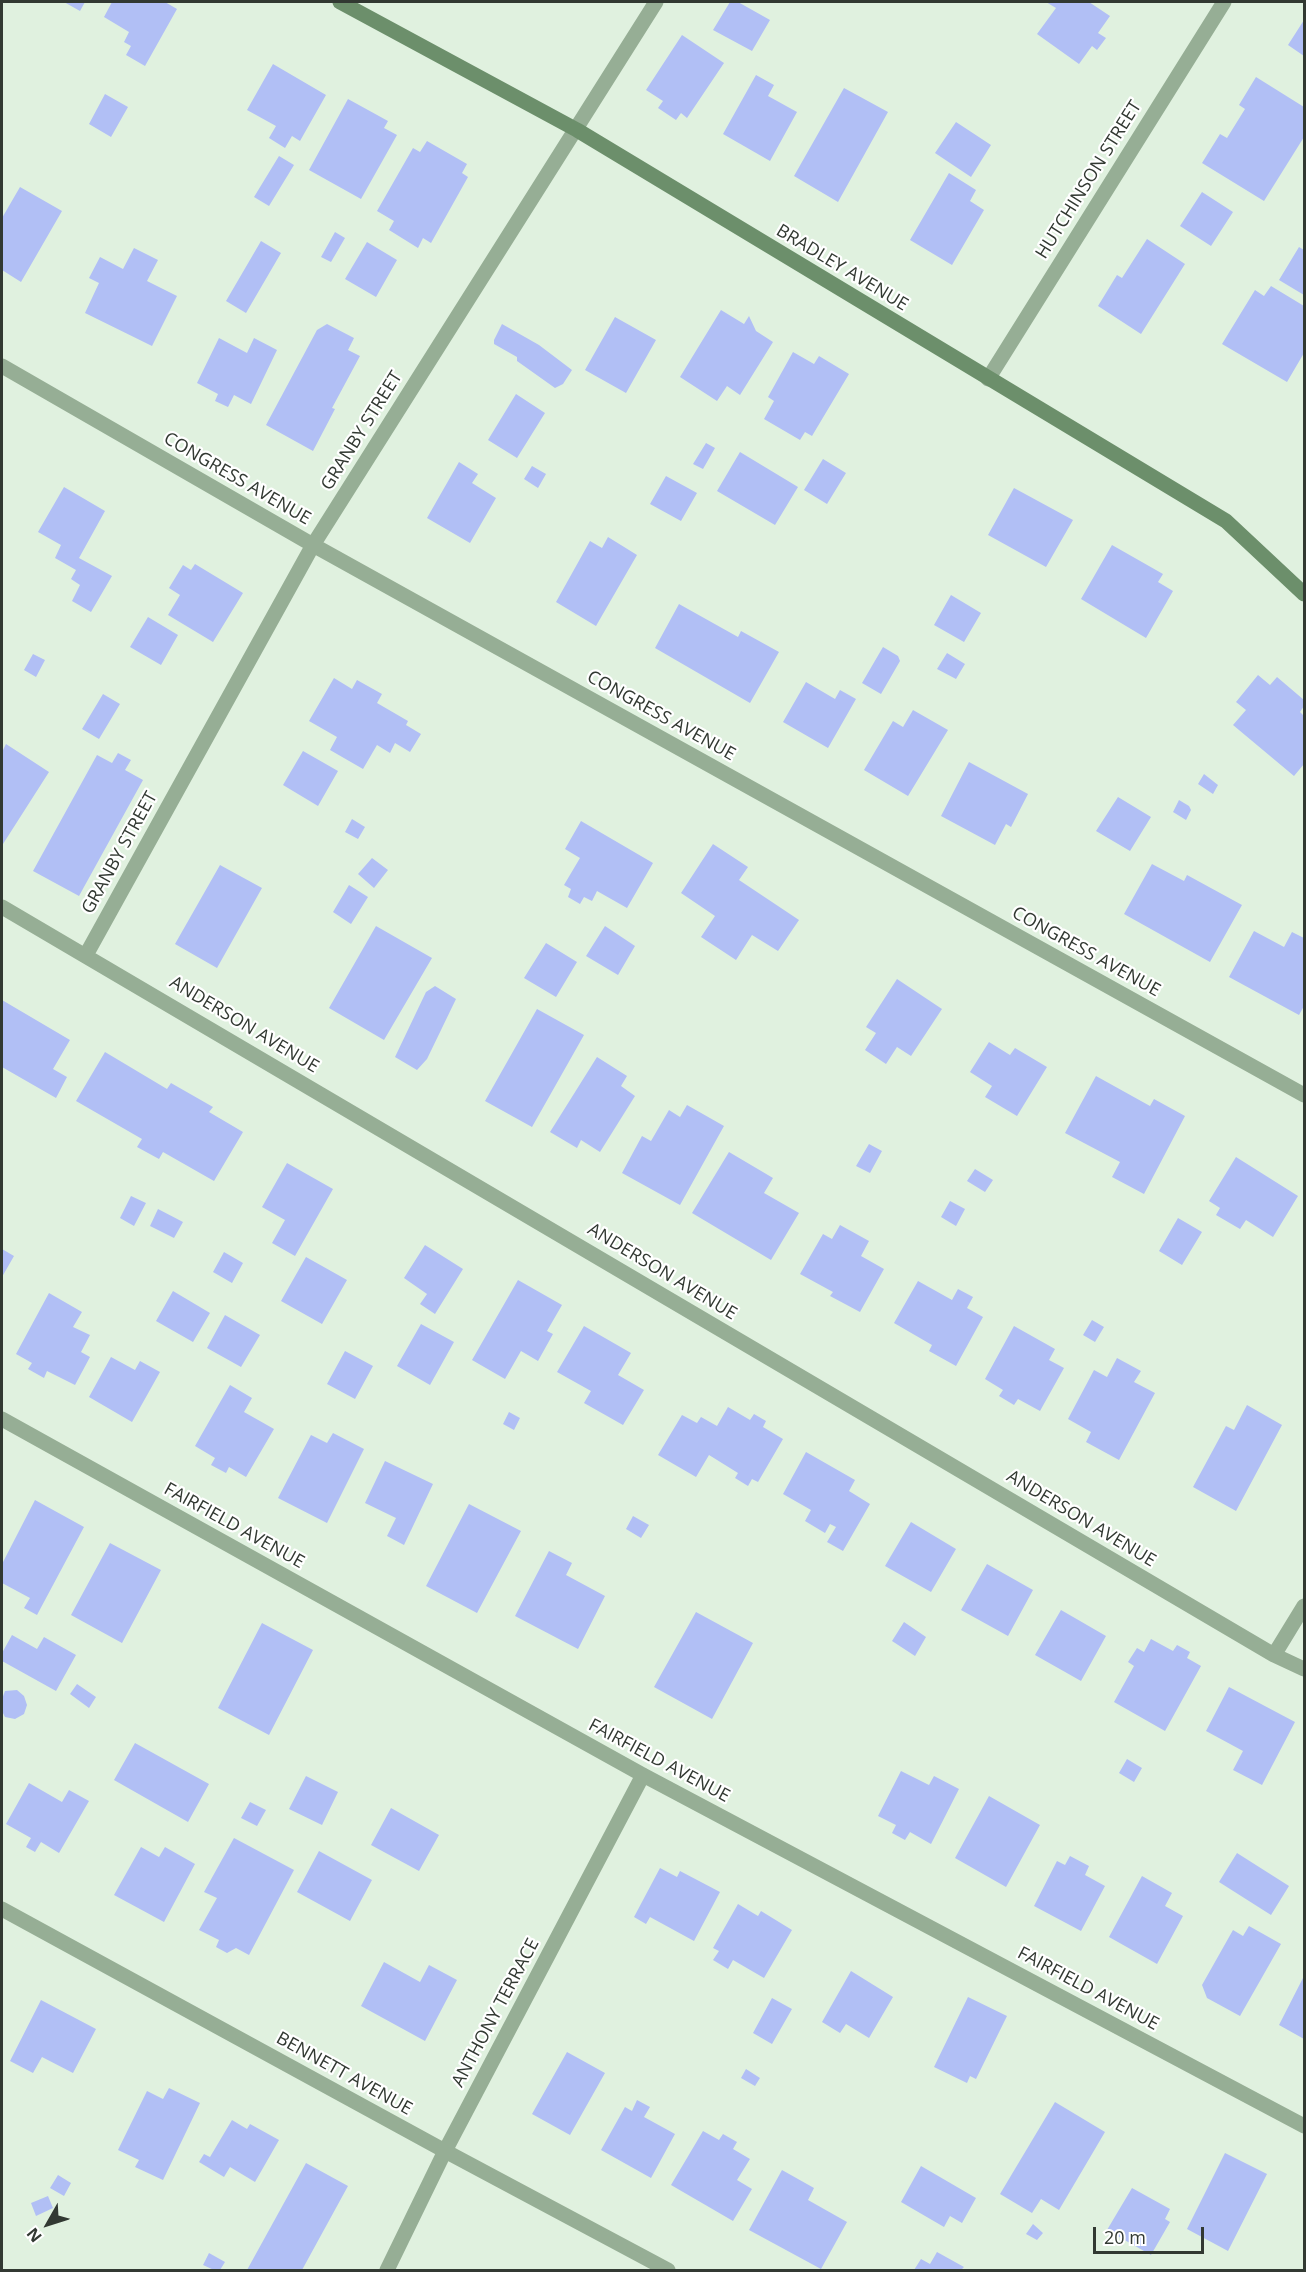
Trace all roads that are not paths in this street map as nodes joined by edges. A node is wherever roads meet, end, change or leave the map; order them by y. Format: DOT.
graph roads {
  1 [pos="340,2"];
  2 [pos="656,2"];
  3 [pos="1224,2"];
  4 [pos="577,130"];
  5 [pos="2,366"];
  6 [pos="988,379"];
  7 [pos="313,545"];
  8 [pos="1305,594"];
  9 [pos="2,907"];
  10 [pos="86,955"];
  11 [pos="1305,1095"];
  12 [pos="2,1419"];
  13 [pos="1305,1606"];
  14 [pos="1274,1655"];
  15 [pos="1305,1669"];
  16 [pos="643,1775"];
  17 [pos="2,1909"];
  18 [pos="1305,2126"];
  19 [pos="445,2151"];
  20 [pos="387,2271"];
  21 [pos="668,2271"];
  1 -- 4 [label="street, BRADLEY AVENUE"];
  2 -- 4 [label="street, GRANBY STREET"];
  3 -- 6 [label="street, HUTCHINSON STREET"];
  4 -- 6 [label="street, BRADLEY AVENUE"];
  4 -- 7 [label="street, GRANBY STREET"];
  5 -- 7 [label="street, CONGRESS AVENUE"];
  6 -- 8 [label="street, BRADLEY AVENUE"];
  7 -- 10 [label="street, GRANBY STREET"];
  7 -- 11 [label="street, CONGRESS AVENUE"];
  9 -- 10 [label="street, ANDERSON AVENUE"];
  10 -- 14 [label="street, ANDERSON AVENUE"];
  12 -- 16 [label="street, FAIRFIELD AVENUE"];
  13 -- 14 [label="street"];
  14 -- 15 [label="street, ANDERSON AVENUE"];
  16 -- 18 [label="street, FAIRFIELD AVENUE"];
  16 -- 19 [label="street, ANTHONY TERRACE"];
  17 -- 19 [label="street, BENNETT AVENUE"];
  19 -- 20 [label="street, ANTHONY TERRACE"];
  19 -- 21 [label="street, BENNETT AVENUE"];
}
